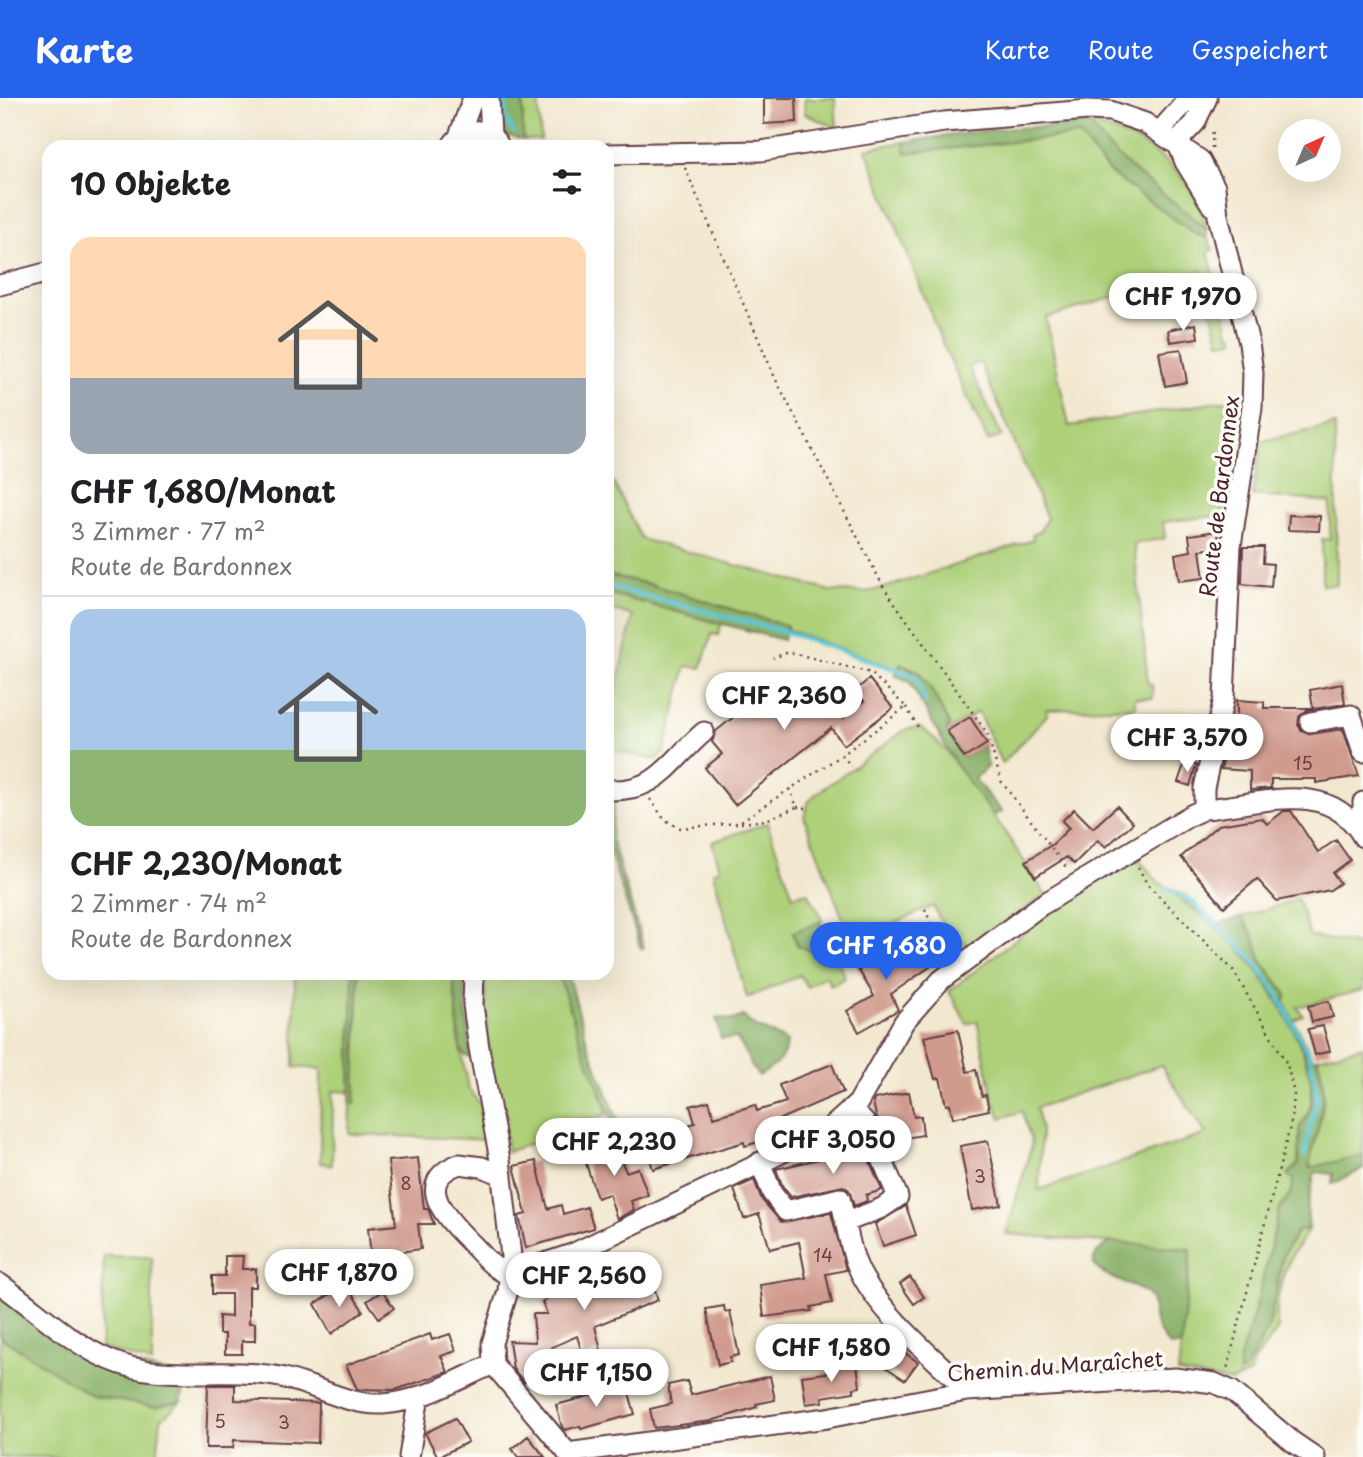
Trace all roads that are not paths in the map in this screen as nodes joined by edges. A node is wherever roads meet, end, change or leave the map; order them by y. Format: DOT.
graph roads {
  1 [pos="473,98"];
  2 [pos="489,98"];
  3 [pos="1189,98"];
  4 [pos="1207,98"];
  5 [pos="1160,131"];
  6 [pos="456,140"];
  7 [pos="458,140"];
  8 [pos="493,140"];
  9 [pos="495,140"];
  10 [pos="1177,142"];
  11 [pos="614,154"];
  12 [pos="42,274"];
  13 [pos="0,285"];
  14 [pos="1310,722"];
  15 [pos="704,732"];
  16 [pos="1363,752"];
  17 [pos="614,789"];
  18 [pos="1363,802"];
  19 [pos="1204,809"];
  20 [pos="1360,829"];
  21 [pos="474,980"];
  22 [pos="852,1110"];
  23 [pos="760,1162"];
  24 [pos="502,1175"];
  25 [pos="846,1222"];
  26 [pos="509,1275"];
  27 [pos="0,1284"];
  28 [pos="493,1363"];
  29 [pos="967,1391"];
  30 [pos="419,1396"];
  31 [pos="569,1455"];
  32 [pos="409,1457"];
  33 [pos="1315,1457"];
  1 -- 6 [label="street"];
  2 -- 9 [label="street"];
  3 -- 5 [label="street"];
  4 -- 10 [label="street"];
  5 -- 10 [label="street, Route de Bardonnex"];
  5 -- 11 [label="street, Route de Bardonnex"];
  7 -- 8 [label="street"];
  10 -- 19 [label="street, Route de Bardonnex"];
  12 -- 13 [label="street"];
  14 -- 16 [label="street"];
  15 -- 17 [label="street"];
  18 -- 20 [label="street"];
  19 -- 20 [label="street"];
  19 -- 22 [label="street"];
  21 -- 24 [label="street"];
  22 -- 23 [label="street"];
  22 -- 25 [label="street"];
  23 -- 25 [label="street"];
  23 -- 26 [label="street"];
  24 -- 26 [label="street"];
  24 -- 26 [label="street"];
  25 -- 29 [label="street"];
  26 -- 28 [label="street"];
  27 -- 30 [label="street"];
  28 -- 30 [label="street"];
  28 -- 31 [label="street"];
  29 -- 31 [label="street, Chemin du Maraîchet"];
  29 -- 33 [label="street, Chemin du Maraîchet"];
  30 -- 32 [label="street"];
}
